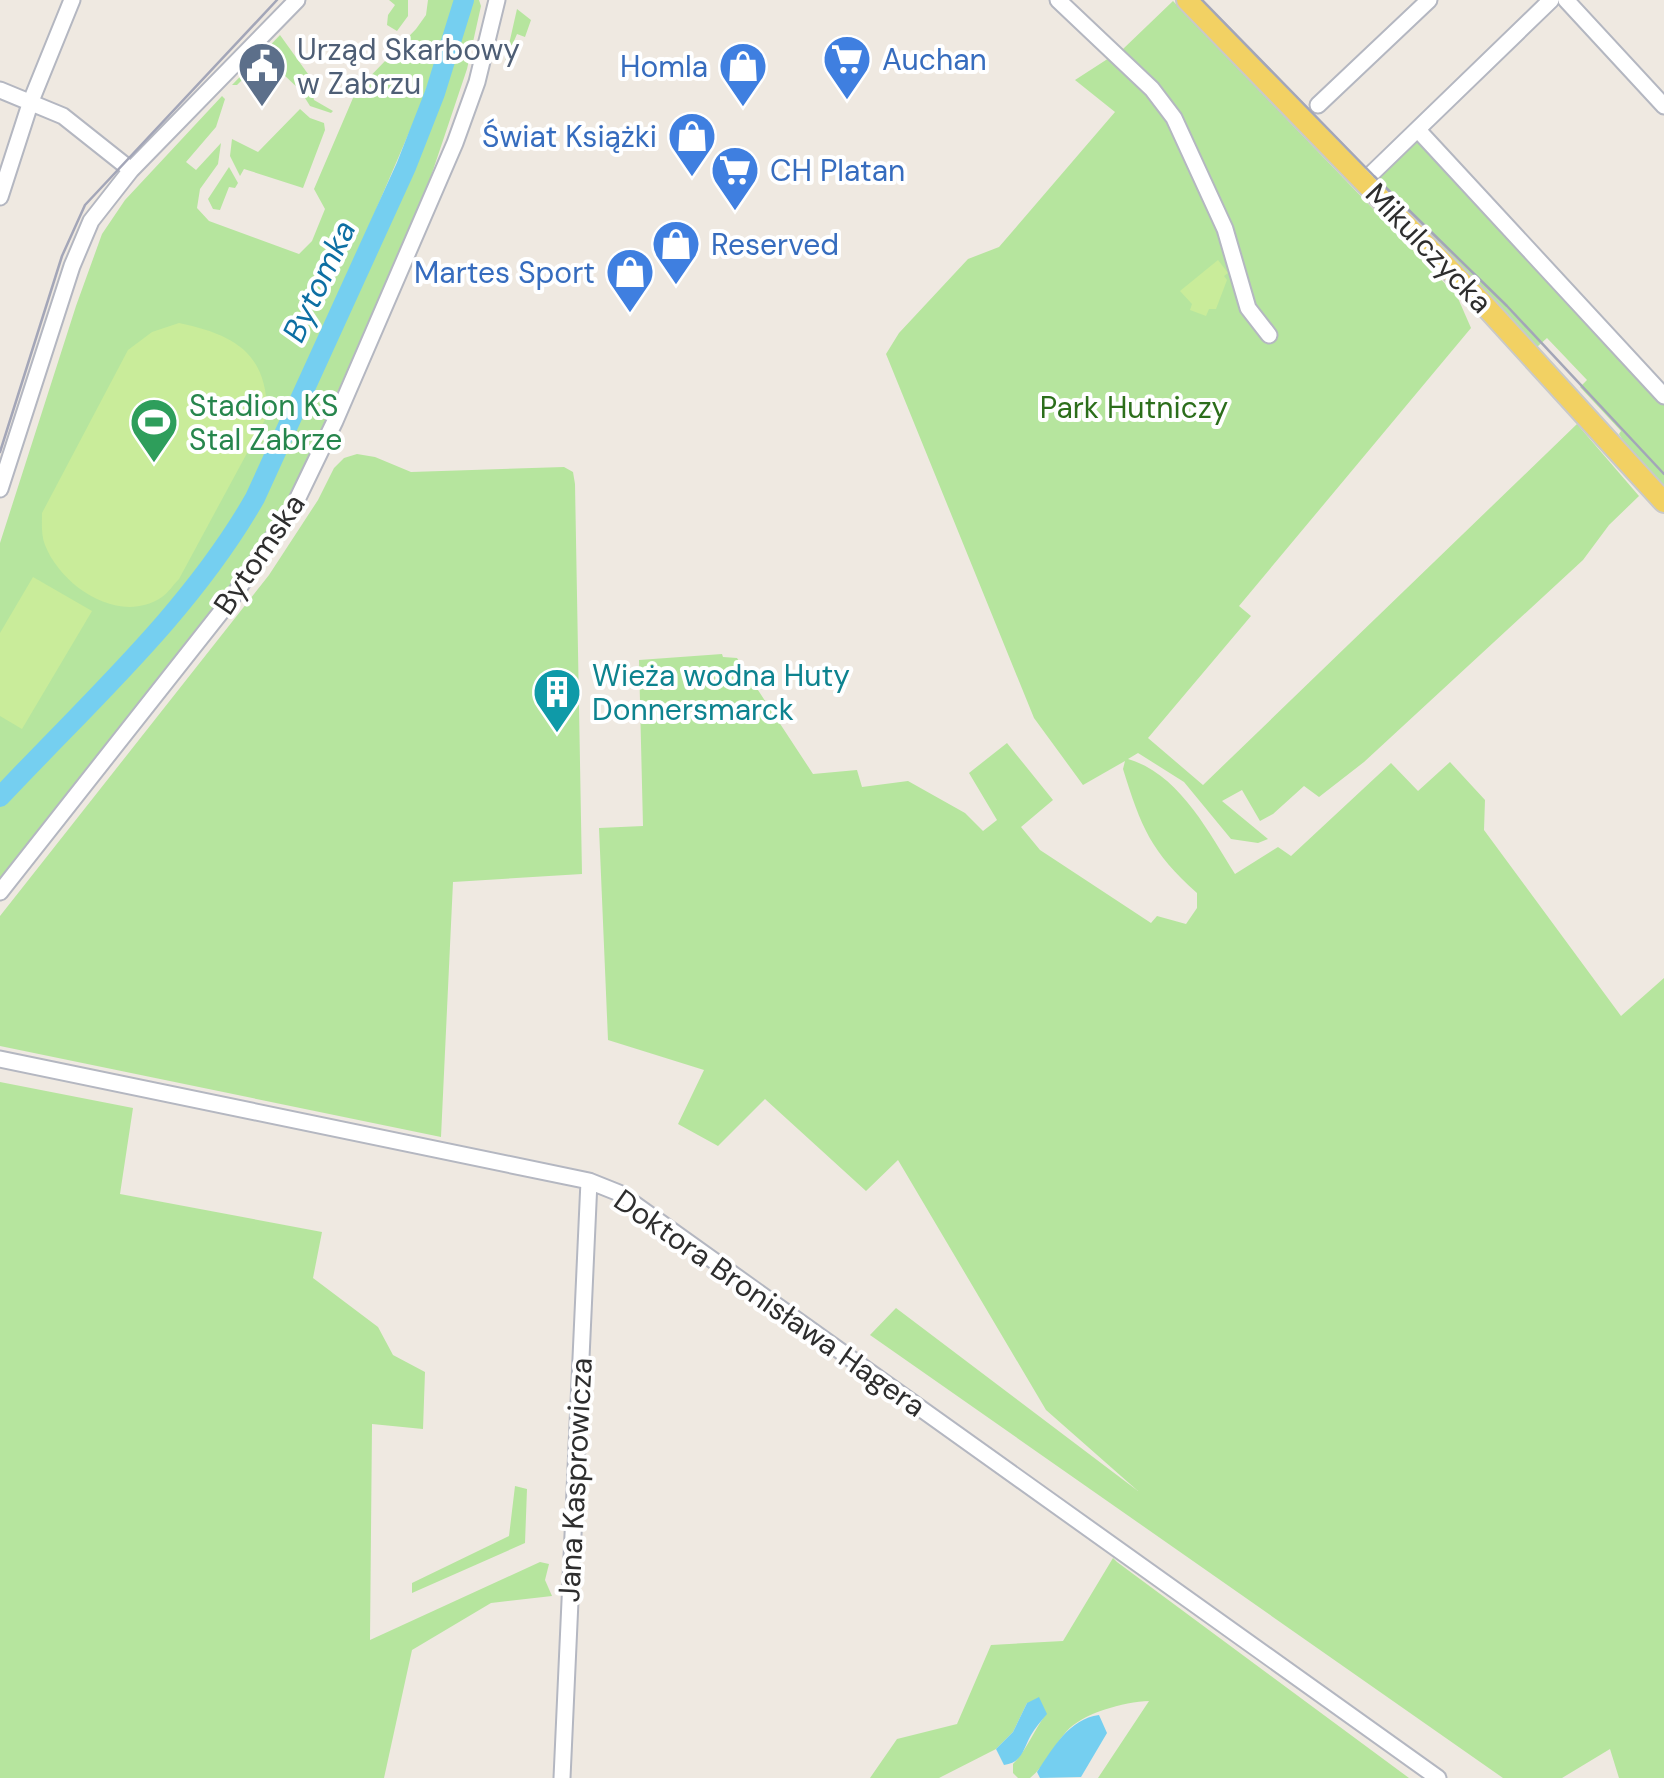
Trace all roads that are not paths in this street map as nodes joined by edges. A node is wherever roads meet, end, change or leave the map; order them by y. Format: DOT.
graph roads {
  1 [pos="72,0"];
  2 [pos="297,0"];
  3 [pos="496,0"];
  4 [pos="1058,0"];
  5 [pos="1187,0"];
  6 [pos="1429,0"];
  7 [pos="1552,0"];
  8 [pos="1566,0"];
  9 [pos="0,90"];
  10 [pos="31,101"];
  11 [pos="1318,105"];
  12 [pos="1664,106"];
  13 [pos="1418,130"];
  14 [pos="131,170"];
  15 [pos="1364,181"];
  16 [pos="0,197"];
  17 [pos="1269,335"];
  18 [pos="1664,396"];
  19 [pos="0,489"];
  20 [pos="1664,502"];
  21 [pos="0,892"];
  22 [pos="0,1059"];
  23 [pos="589,1181"];
  24 [pos="562,1778"];
  25 [pos="1438,1778"];
  1 -- 10 [label="street"];
  2 -- 14 [label="street"];
  3 -- 21 [label="street, Bytomska"];
  4 -- 17 [label="street"];
  5 -- 15 [label="main road, Mikulczycka"];
  6 -- 11 [label="street"];
  7 -- 13 [label="street"];
  8 -- 12 [label="street"];
  9 -- 10 [label="street"];
  10 -- 14 [label="street"];
  10 -- 16 [label="street"];
  13 -- 15 [label="street"];
  13 -- 18 [label="street"];
  14 -- 19 [label="street"];
  15 -- 20 [label="main road, Mikulczycka"];
  22 -- 23 [label="street, Doktora Bronisława Hagera"];
  23 -- 24 [label="street, Jana Kasprowicza"];
  23 -- 25 [label="street, Doktora Bronisława Hagera"];
}
